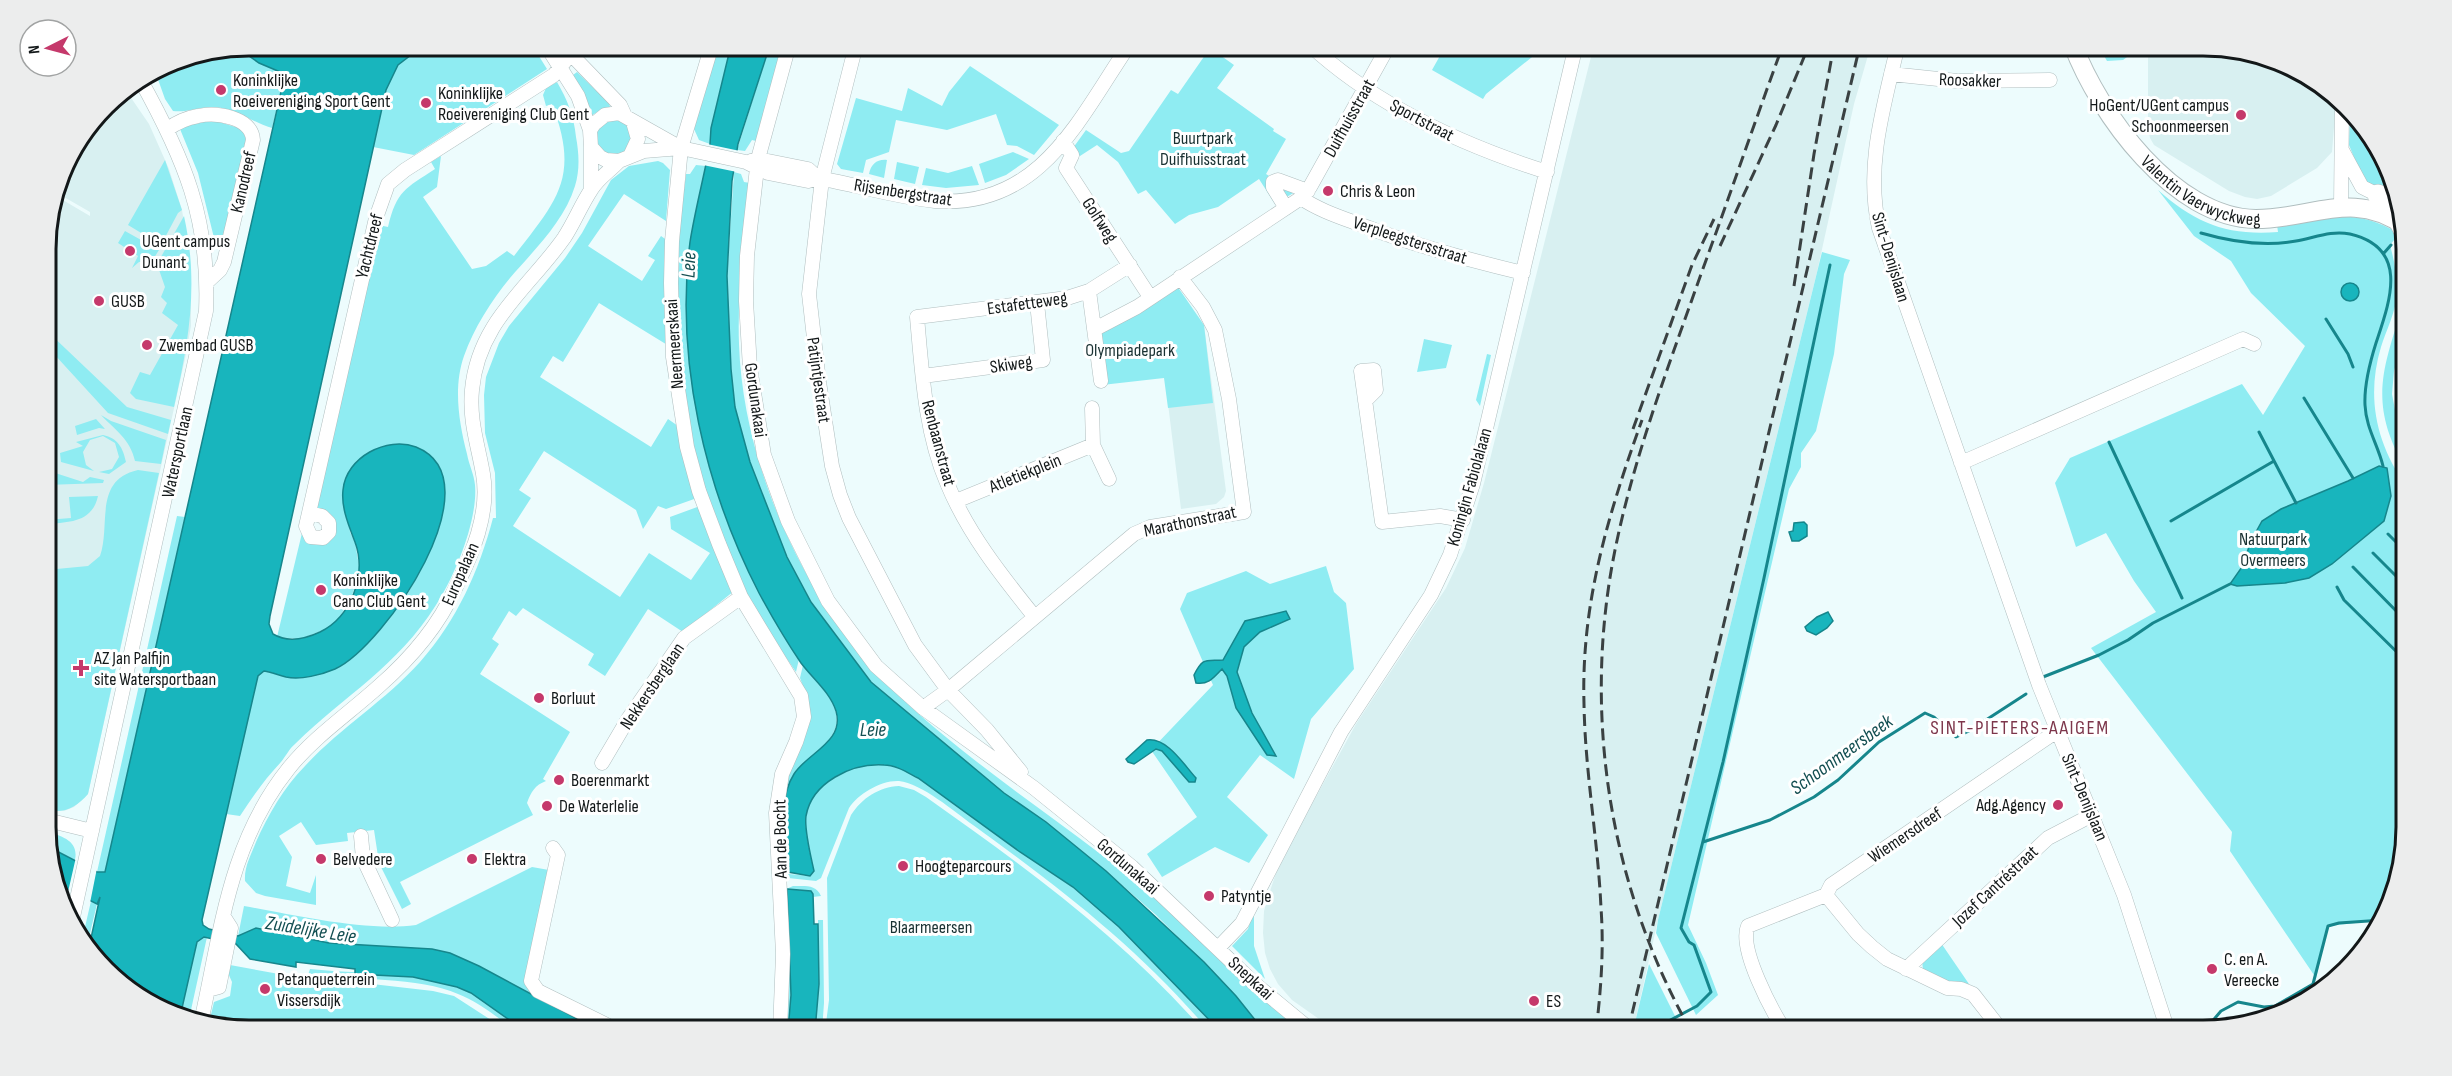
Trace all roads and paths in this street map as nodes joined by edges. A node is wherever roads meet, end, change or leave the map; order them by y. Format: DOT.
graph roads {
  1 [pos="554,56"];
  2 [pos="565,56"];
  3 [pos="572,56"];
  4 [pos="705,56"];
  5 [pos="786,56"];
  6 [pos="853,56"];
  7 [pos="1121,56"];
  8 [pos="1324,56"];
  9 [pos="1383,56"];
  10 [pos="1573,56"];
  11 [pos="1896,56"];
  12 [pos="2078,56"];
  13 [pos="562,68"];
  14 [pos="1892,74"];
  15 [pos="2050,80"];
  16 [pos="144,86"];
  17 [pos="1366,88"];
  18 [pos="2342,114"];
  19 [pos="629,119"];
  20 [pos="168,129"];
  21 [pos="590,130"];
  22 [pos="1063,141"];
  23 [pos="591,147"];
  24 [pos="681,148"];
  25 [pos="2341,148"];
  26 [pos="625,158"];
  27 [pos="754,164"];
  28 [pos="1547,172"];
  29 [pos="820,178"];
  30 [pos="591,190"];
  31 [pos="1305,194"];
  32 [pos="2340,202"];
  33 [pos="1286,208"];
  34 [pos="2392,210"];
  35 [pos="2393,211"];
  36 [pos="2393,212"];
  37 [pos="1130,265"];
  38 [pos="1523,273"];
  39 [pos="1180,277"];
  40 [pos="207,282"];
  41 [pos="1089,291"];
  42 [pos="1150,297"];
  43 [pos="1037,303"];
  44 [pos="916,317"];
  45 [pos="1095,329"];
  46 [pos="2248,337"];
  47 [pos="923,376"];
  48 [pos="1101,381"];
  49 [pos="1365,400"];
  50 [pos="1092,408"];
  51 [pos="1094,445"];
  52 [pos="1961,463"];
  53 [pos="1109,479"];
  54 [pos="956,501"];
  55 [pos="309,513"];
  56 [pos="1463,519"];
  57 [pos="741,597"];
  58 [pos="1034,616"];
  59 [pos="948,690"];
  60 [pos="923,708"];
  61 [pos="2057,731"];
  62 [pos="602,764"];
  63 [pos="1034,788"];
  64 [pos="2092,815"];
  65 [pos="56,822"];
  66 [pos="92,831"];
  67 [pos="361,836"];
  68 [pos="553,848"];
  69 [pos="1826,895"];
  70 [pos="73,905"];
  71 [pos="392,920"];
  72 [pos="1219,947"];
  73 [pos="1906,969"];
  74 [pos="203,1015"];
  75 [pos="1299,1020"];
  76 [pos="1779,1020"];
  77 [pos="1993,1020"];
  78 [pos="2164,1020"];
  79 [pos="598,1021"];
  80 [pos="780,1021"];
  1 -- 13 [label="street"];
  2 -- 13 [label="street"];
  3 -- 19 [label="street"];
  4 -- 24 [label="street, Neermeerskaai"];
  5 -- 27 [label="street, Gordunakaai"];
  6 -- 29 [label="street, Patijntjestraat"];
  7 -- 22 [label="street, Rijsenbergstraat"];
  8 -- 17 [label="street, Sportstraat"];
  9 -- 17 [label="street, Duifhuisstraat"];
  10 -- 28 [label="street, Koningin Fabiolalaan"];
  11 -- 14 [label="street, Sint-Denijslaan"];
  12 -- 32 [label="main road, Valentin Vaerwyckweg"];
  13 -- 21 [label="street"];
  13 -- 55 [label="street, Yachtdreef"];
  14 -- 15 [label="street, Roosakker"];
  14 -- 52 [label="street, Sint-Denijslaan"];
  16 -- 20 [label="street, Watersportlaan"];
  17 -- 28 [label="street, Sportstraat"];
  17 -- 31 [label="street, Duifhuisstraat"];
  18 -- 25 [label="street"];
  19 -- 21 [label="street"];
  19 -- 24 [label="street"];
  19 -- 26 [label="street"];
  20 -- 40 [label="street, Watersportlaan"];
  20 -- 40 [label="street, Kanodreef"];
  21 -- 23 [label="street"];
  22 -- 29 [label="street, Rijsenbergstraat"];
  22 -- 37 [label="street, Golfweg"];
  23 -- 26 [label="street"];
  23 -- 30 [label="street, Europalaan"];
  24 -- 26 [label="street"];
  24 -- 27 [label="street, Rijsenbergstraat"];
  24 -- 57 [label="street, Neermeerskaai"];
  25 -- 32 [label="street"];
  25 -- 34 [label="street"];
  26 -- 30 [label="street, Europalaan"];
  27 -- 29 [label="street, Rijsenbergstraat"];
  27 -- 60 [label="street, Gordunakaai"];
  28 -- 38 [label="street, Koningin Fabiolalaan"];
  29 -- 59 [label="street, Patijntjestraat"];
  30 -- 74 [label="street, Europalaan"];
  31 -- 33 [label="street, Duifhuisstraat"];
  31 -- 33 [label="street"];
  31 -- 38 [label="street, Verpleegstersstraat"];
  32 -- 35 [label="main road, Valentin Vaerwyckweg"];
  32 -- 36 [label="main road, Valentin Vaerwyckweg"];
  33 -- 39 [label="street, Duifhuisstraat"];
  37 -- 41 [label="street, Estafetteweg"];
  37 -- 42 [label="street, Golfweg"];
  38 -- 56 [label="street, Koningin Fabiolalaan"];
  39 -- 42 [label="street, Duifhuisstraat"];
  39 -- 58 [label="street, Marathonstraat"];
  40 -- 66 [label="street, Watersportlaan"];
  41 -- 43 [label="street, Estafetteweg"];
  41 -- 45 [label="street"];
  42 -- 45 [label="street, Duifhuisstraat"];
  43 -- 44 [label="street, Estafetteweg"];
  43 -- 47 [label="street, Skiweg"];
  44 -- 47 [label="street, Renbaanstraat"];
  45 -- 48 [label="street"];
  46 -- 52 [label="street"];
  47 -- 54 [label="street, Renbaanstraat"];
  49 -- 56 [label="street"];
  50 -- 51 [label="street"];
  51 -- 53 [label="street"];
  51 -- 54 [label="street, Atletiekplein"];
  52 -- 61 [label="street, Sint-Denijslaan"];
  54 -- 58 [label="street, Renbaanstraat"];
  56 -- 72 [label="street, Koningin Fabiolalaan"];
  57 -- 62 [label="street, Nekkersberglaan"];
  57 -- 80 [label="street, Aan de Bocht"];
  58 -- 59 [label="street, Marathonstraat"];
  59 -- 60 [label="street"];
  59 -- 63 [label="street, Gordunakaai"];
  60 -- 63 [label="street, Gordunakaai"];
  61 -- 64 [label="street, Sint-Denijslaan"];
  61 -- 69 [label="street, Wiemersdreef"];
  63 -- 72 [label="street, Gordunakaai"];
  64 -- 73 [label="street, Jozef Cantréstraat"];
  64 -- 78 [label="street, Sint-Denijslaan"];
  65 -- 66 [label="street"];
  66 -- 70 [label="street, Watersportlaan"];
  67 -- 71 [label="street"];
  68 -- 79 [label="street"];
  69 -- 73 [label="street"];
  69 -- 76 [label="street, Wiemersdreef"];
  72 -- 75 [label="street, Snepkaai"];
  73 -- 77 [label="street"];
}
